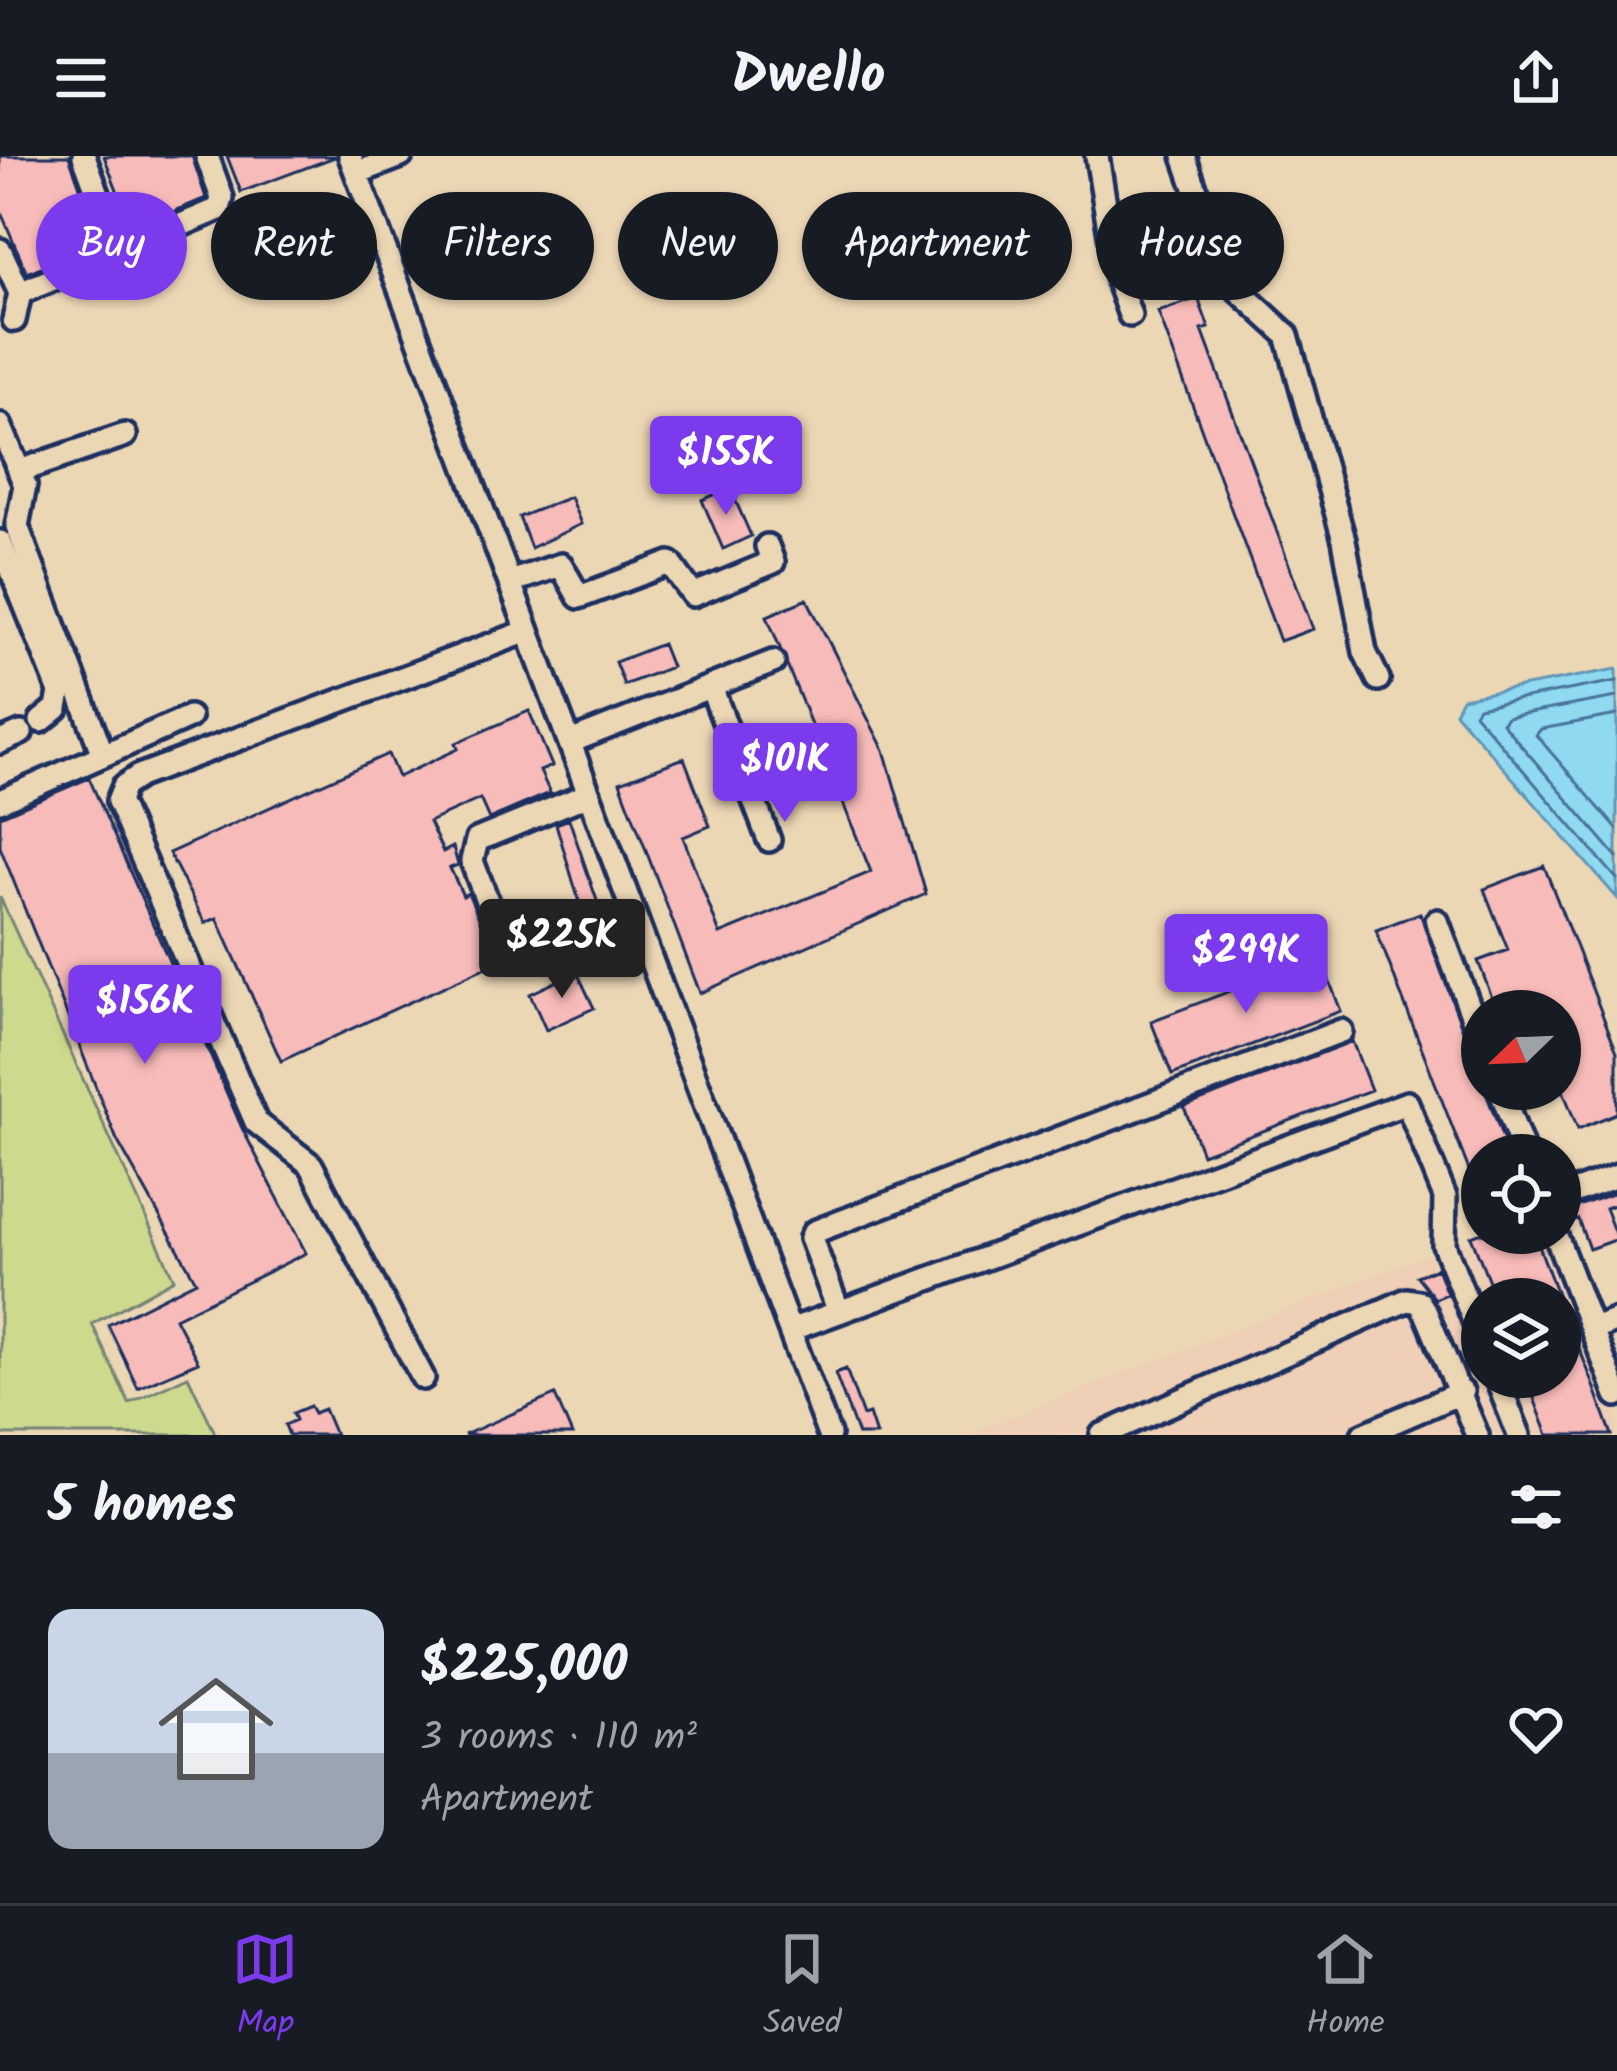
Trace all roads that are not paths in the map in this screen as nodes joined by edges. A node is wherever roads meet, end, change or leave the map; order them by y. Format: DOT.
graph roads {
  1 [pos="84,156"];
  2 [pos="207,156"];
  3 [pos="401,156"];
  4 [pos="1097,156"];
  5 [pos="1184,156"];
  6 [pos="354,165"];
  7 [pos="97,192"];
  8 [pos="187,221"];
  9 [pos="0,250"];
  10 [pos="16,313"];
  11 [pos="1130,315"];
  12 [pos="0,425"];
  13 [pos="125,435"];
  14 [pos="20,471"];
  15 [pos="0,542"];
  16 [pos="767,546"];
  17 [pos="510,582"];
  18 [pos="528,631"];
  19 [pos="773,662"];
  20 [pos="1378,680"];
  21 [pos="711,686"];
  22 [pos="189,717"];
  23 [pos="41,721"];
  24 [pos="570,742"];
  25 [pos="103,755"];
  26 [pos="589,794"];
  27 [pos="0,801"];
  28 [pos="770,840"];
  29 [pos="493,914"];
  30 [pos="1437,921"];
  31 [pos="1463,990"];
  32 [pos="1340,1031"];
  33 [pos="1617,1176"];
  34 [pos="1581,1189"];
  35 [pos="1563,1254"];
  36 [pos="1461,1288"];
  37 [pos="839,1312"];
  38 [pos="1617,1320"];
  39 [pos="790,1330"];
  40 [pos="1592,1330"];
  41 [pos="423,1378"];
  42 [pos="1461,1390"];
  43 [pos="1461,1392"];
  44 [pos="1617,1395"];
  45 [pos="1464,1398"];
  46 [pos="1504,1398"];
  47 [pos="830,1435"];
  48 [pos="1102,1435"];
  49 [pos="1364,1435"];
  50 [pos="1477,1435"];
  51 [pos="1519,1435"];
  1 -- 7 [label="street"];
  2 -- 8 [label="street"];
  3 -- 6 [label="street"];
  4 -- 11 [label="street"];
  5 -- 20 [label="street"];
  6 -- 17 [label="street"];
  9 -- 10 [label="street"];
  12 -- 14 [label="street"];
  13 -- 14 [label="street"];
  14 -- 25 [label="street"];
  15 -- 23 [label="street"];
  16 -- 17 [label="street"];
  17 -- 18 [label="street"];
  18 -- 24 [label="street"];
  18 -- 41 [label="street"];
  19 -- 21 [label="street"];
  21 -- 24 [label="street"];
  21 -- 28 [label="street"];
  22 -- 25 [label="street"];
  24 -- 26 [label="street"];
  25 -- 27 [label="street"];
  26 -- 29 [label="street"];
  26 -- 39 [label="street"];
  30 -- 31 [label="street"];
  32 -- 37 [label="street"];
  33 -- 34 [label="street"];
  35 -- 40 [label="street"];
  36 -- 37 [label="street"];
  37 -- 39 [label="street"];
  38 -- 40 [label="street"];
  39 -- 47 [label="street"];
  40 -- 44 [label="street"];
  42 -- 48 [label="street"];
  43 -- 49 [label="street"];
  45 -- 50 [label="street"];
  46 -- 51 [label="street"];
}
